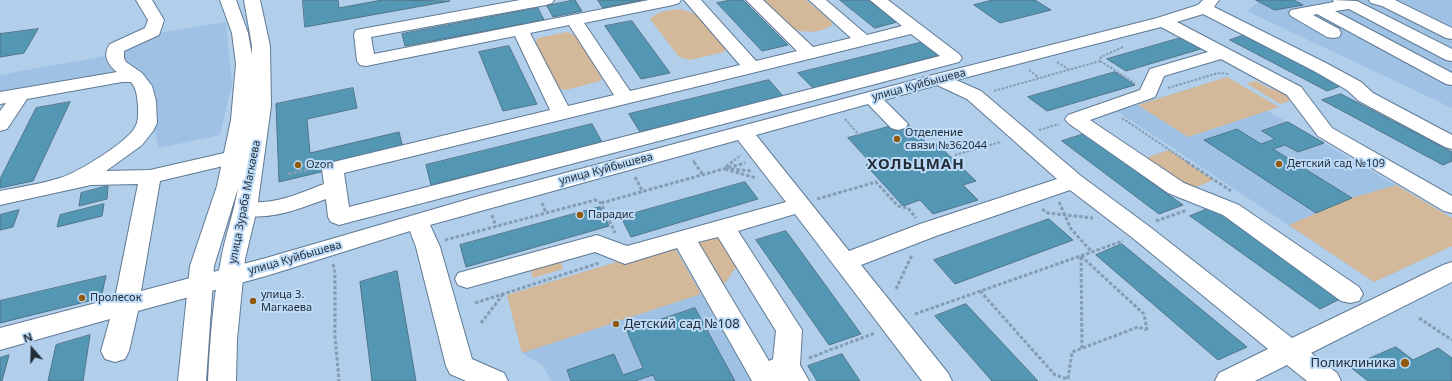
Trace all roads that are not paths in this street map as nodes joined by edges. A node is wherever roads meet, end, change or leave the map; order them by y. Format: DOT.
graph roads {
  1 [pos="144,0"];
  2 [pos="228,0"];
  3 [pos="252,0"];
  4 [pos="546,0"];
  5 [pos="673,0"];
  6 [pos="692,0"];
  7 [pos="754,0"];
  8 [pos="817,0"];
  9 [pos="878,0"];
  10 [pos="1378,0"];
  11 [pos="1346,1"];
  12 [pos="1208,4"];
  13 [pos="1319,9"];
  14 [pos="574,20"];
  15 [pos="1163,21"];
  16 [pos="915,28"];
  17 [pos="520,30"];
  18 [pos="1452,34"];
  19 [pos="1342,38"];
  20 [pos="863,40"];
  21 [pos="810,53"];
  22 [pos="1223,53"];
  23 [pos="1449,55"];
  24 [pos="1413,59"];
  25 [pos="752,67"];
  26 [pos="136,78"];
  27 [pos="939,79"];
  28 [pos="1452,80"];
  29 [pos="21,94"];
  30 [pos="0,98"];
  31 [pos="625,98"];
  32 [pos="877,102"];
  33 [pos="562,114"];
  34 [pos="898,124"];
  35 [pos="0,125"];
  36 [pos="744,142"];
  37 [pos="1452,143"];
  38 [pos="233,157"];
  39 [pos="150,176"];
  40 [pos="68,183"];
  41 [pos="336,188"];
  42 [pos="1065,189"];
  43 [pos="0,198"];
  44 [pos="809,202"];
  45 [pos="1452,206"];
  46 [pos="246,209"];
  47 [pos="417,221"];
  48 [pos="724,227"];
  49 [pos="683,238"];
  50 [pos="844,262"];
  51 [pos="1452,271"];
  52 [pos="232,276"];
  53 [pos="467,279"];
  54 [pos="200,284"];
  55 [pos="1350,294"];
  56 [pos="126,306"];
  57 [pos="0,339"];
  58 [pos="115,351"];
  59 [pos="1290,351"];
  60 [pos="790,374"];
  61 [pos="192,381"];
  62 [pos="222,381"];
  63 [pos="494,381"];
  64 [pos="938,381"];
  65 [pos="1229,381"];
  66 [pos="1326,381"];
  1 -- 26 [label="street"];
  2 -- 38 [label="street, улица Зураба Магкаева"];
  3 -- 46 [label="street, улица Зураба Магкаева"];
  4 -- 17 [label="street"];
  5 -- 14 [label="street"];
  6 -- 25 [label="street"];
  7 -- 21 [label="street"];
  8 -- 20 [label="street"];
  9 -- 16 [label="street"];
  10 -- 18 [label="street"];
  11 -- 13 [label="street"];
  11 -- 23 [label="street"];
  12 -- 15 [label="street, улица Куйбышева"];
  12 -- 37 [label="street"];
  13 -- 19 [label="street"];
  13 -- 24 [label="street"];
  14 -- 17 [label="street"];
  14 -- 31 [label="street"];
  15 -- 22 [label="street"];
  15 -- 27 [label="street, улица Куйбышева"];
  16 -- 20 [label="street"];
  16 -- 41 [label="street"];
  17 -- 33 [label="street"];
  20 -- 21 [label="street"];
  21 -- 25 [label="street"];
  22 -- 45 [label="street"];
  22 -- 55 [label="street"];
  23 -- 24 [label="street"];
  24 -- 28 [label="street"];
  25 -- 31 [label="street"];
  26 -- 29 [label="street"];
  26 -- 40 [label="street"];
  27 -- 36 [label="street, улица Куйбышева"];
  27 -- 42 [label="street"];
  29 -- 30 [label="street"];
  29 -- 35 [label="street"];
  31 -- 33 [label="street"];
  32 -- 34 [label="street"];
  33 -- 41 [label="street"];
  36 -- 44 [label="street"];
  36 -- 47 [label="street, улица Куйбышева"];
  38 -- 39 [label="street"];
  38 -- 54 [label="street, улица Зураба Магкаева"];
  39 -- 40 [label="street"];
  39 -- 56 [label="street"];
  40 -- 43 [label="street"];
  41 -- 46 [label="street"];
  42 -- 50 [label="street"];
  42 -- 59 [label="street"];
  44 -- 48 [label="street"];
  44 -- 50 [label="street"];
  46 -- 52 [label="street, улица Зураба Магкаева"];
  47 -- 52 [label="street, улица Куйбышева"];
  47 -- 63 [label="street"];
  48 -- 49 [label="street"];
  48 -- 60 [label="street"];
  49 -- 53 [label="street"];
  49 -- 60 [label="street"];
  50 -- 64 [label="street"];
  51 -- 59 [label="street"];
  52 -- 54 [label="street, улица Куйбышева"];
  52 -- 62 [label="street, улица Зураба Магкаева"];
  54 -- 56 [label="street, улица Куйбышева"];
  54 -- 61 [label="street, улица Зураба Магкаева"];
  56 -- 57 [label="street, улица Куйбышева"];
  56 -- 58 [label="street"];
  59 -- 65 [label="street"];
  59 -- 66 [label="street"];
}
